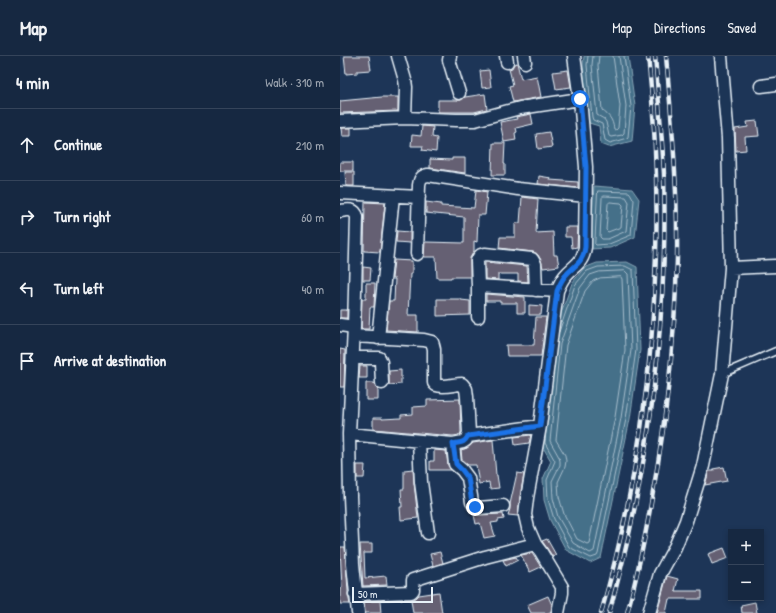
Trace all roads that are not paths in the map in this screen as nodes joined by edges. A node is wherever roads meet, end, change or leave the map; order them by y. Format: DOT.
graph roads {
  1 [pos="398,56"];
  2 [pos="450,56"];
  3 [pos="574,56"];
  4 [pos="721,56"];
  5 [pos="776,84"];
  6 [pos="761,86"];
  7 [pos="458,94"];
  8 [pos="580,99"];
  9 [pos="405,118"];
  10 [pos="340,121"];
  11 [pos="340,193"];
  12 [pos="393,196"];
  13 [pos="586,196"];
  14 [pos="419,197"];
  15 [pos="340,211"];
  16 [pos="417,254"];
  17 [pos="776,266"];
  18 [pos="731,268"];
  19 [pos="478,286"];
  20 [pos="536,290"];
  21 [pos="557,291"];
  22 [pos="478,317"];
  23 [pos="340,325"];
  24 [pos="354,332"];
  25 [pos="378,338"];
  26 [pos="776,351"];
  27 [pos="353,358"];
  28 [pos="722,374"];
  29 [pos="382,383"];
  30 [pos="346,390"];
  31 [pos="540,426"];
  32 [pos="346,428"];
  33 [pos="468,436"];
  34 [pos="419,441"];
  35 [pos="453,444"];
  36 [pos="502,506"];
  37 [pos="346,529"];
  38 [pos="428,533"];
  39 [pos="535,544"];
  40 [pos="356,594"];
  41 [pos="358,613"];
  42 [pos="558,613"];
  43 [pos="649,613"];
  1 -- 9 [label="street"];
  2 -- 7 [label="street"];
  3 -- 8 [label="street"];
  4 -- 18 [label="street"];
  5 -- 6 [label="street"];
  8 -- 9 [label="street"];
  8 -- 13 [label="street"];
  9 -- 10 [label="street"];
  11 -- 12 [label="street"];
  12 -- 14 [label="street"];
  12 -- 25 [label="street"];
  13 -- 14 [label="street"];
  13 -- 21 [label="street"];
  14 -- 16 [label="street"];
  15 -- 24 [label="street"];
  17 -- 18 [label="street"];
  18 -- 28 [label="street"];
  19 -- 20 [label="street"];
  19 -- 20 [label="street"];
  19 -- 22 [label="street"];
  20 -- 21 [label="street"];
  21 -- 31 [label="street"];
  23 -- 24 [label="street"];
  24 -- 25 [label="street"];
  24 -- 27 [label="street"];
  25 -- 33 [label="street"];
  26 -- 28 [label="lane"];
  27 -- 29 [label="street"];
  27 -- 30 [label="street"];
  28 -- 43 [label="street"];
  30 -- 32 [label="street"];
  31 -- 33 [label="street"];
  31 -- 39 [label="street"];
  32 -- 34 [label="street"];
  32 -- 37 [label="street"];
  33 -- 35 [label="street"];
  34 -- 35 [label="street"];
  34 -- 38 [label="street"];
  35 -- 36 [label="street"];
  37 -- 40 [label="street"];
  39 -- 40 [label="street"];
  39 -- 42 [label="street"];
  40 -- 41 [label="street"];
}
